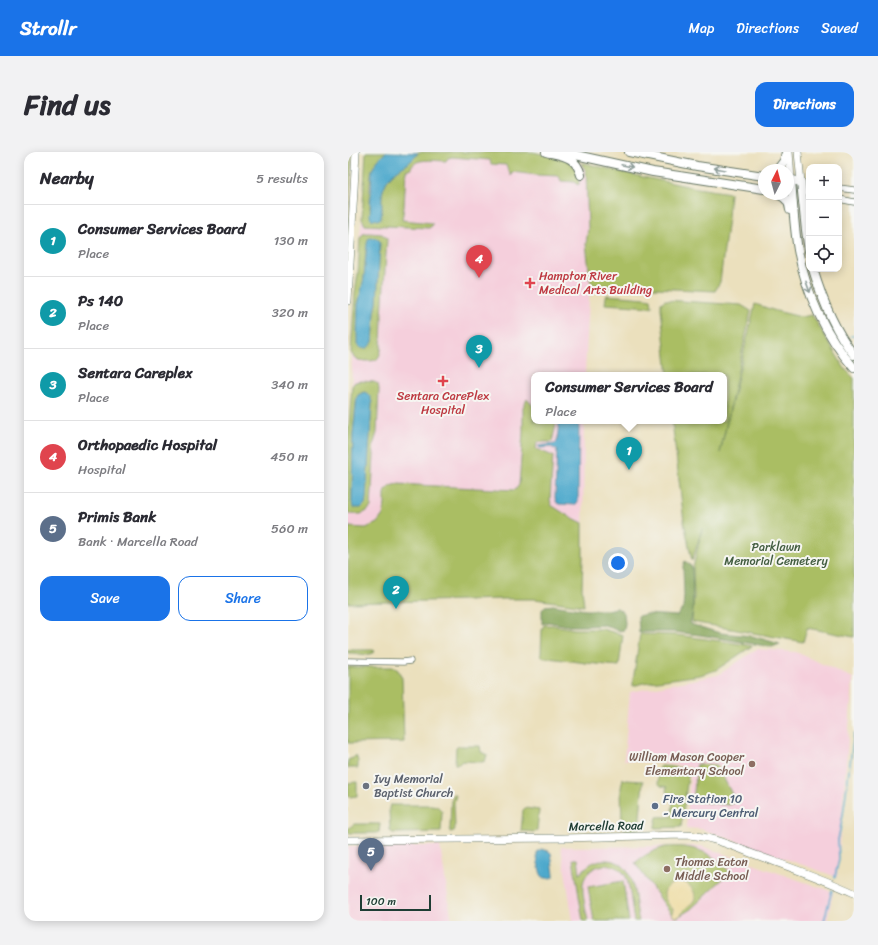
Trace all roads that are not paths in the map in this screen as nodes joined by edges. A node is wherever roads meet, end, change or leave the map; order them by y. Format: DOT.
graph roads {
  1 [pos="356,152"];
  2 [pos="546,152"];
  3 [pos="562,152"];
  4 [pos="629,152"];
  5 [pos="786,152"];
  6 [pos="789,152"];
  7 [pos="798,152"];
  8 [pos="782,164"];
  9 [pos="789,164"];
  10 [pos="758,174"];
  11 [pos="581,175"];
  12 [pos="710,181"];
  13 [pos="794,181"];
  14 [pos="804,183"];
  15 [pos="758,188"];
  16 [pos="842,188"];
  17 [pos="854,190"];
  18 [pos="758,191"];
  19 [pos="794,192"];
  20 [pos="806,194"];
  21 [pos="786,200"];
  22 [pos="791,200"];
  23 [pos="842,200"];
  24 [pos="854,202"];
  25 [pos="795,225"];
  26 [pos="814,272"];
  27 [pos="348,300"];
  28 [pos="854,355"];
  29 [pos="854,368"];
  30 [pos="348,661"];
  31 [pos="410,661"];
  32 [pos="348,840"];
  33 [pos="854,893"];
  1 -- 27 [label="street"];
  2 -- 11 [label="main road"];
  3 -- 12 [label="main road, one-way"];
  10 -- 4 [label="main road, one-way"];
  5 -- 8 [label="main road"];
  6 -- 9 [label="street"];
  7 -- 14 [label="street"];
  12 -- 15 [label="main road"];
  12 -- 18 [label="main road"];
  13 -- 14 [label="main road"];
  14 -- 20 [label="main road"];
  16 -- 17 [label="street"];
  19 -- 20 [label="main road"];
  21 -- 25 [label="main road"];
  22 -- 25 [label="main road"];
  23 -- 24 [label="street"];
  25 -- 29 [label="main road, one-way"];
  26 -- 28 [label="main road"];
  30 -- 31 [label="street"];
  32 -- 33 [label="street, Marcella Road"];
}
